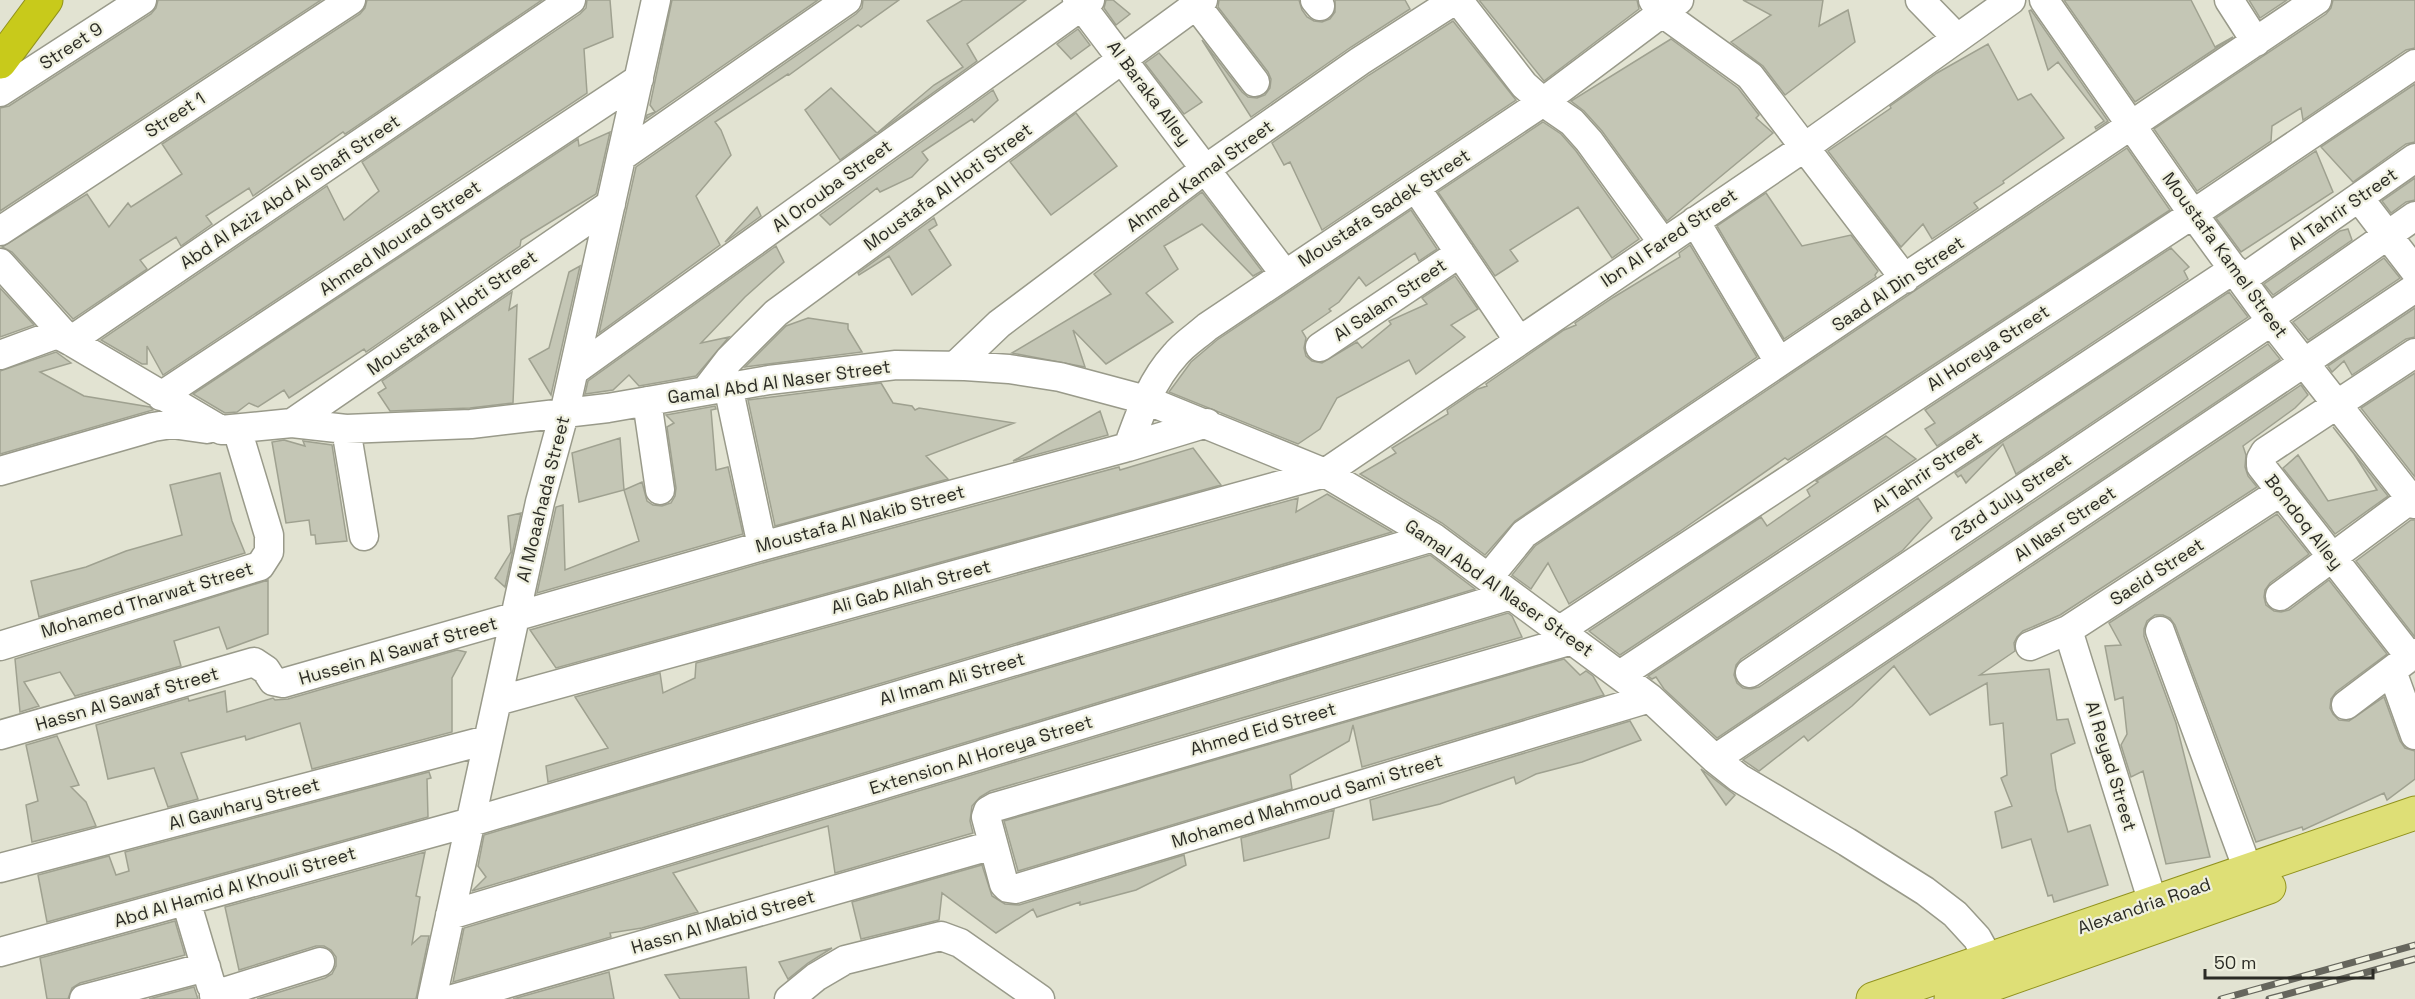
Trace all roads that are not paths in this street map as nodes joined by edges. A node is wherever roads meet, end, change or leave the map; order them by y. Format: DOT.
graph roads {
  1 [pos="46,0"];
  2 [pos="142,0"];
  3 [pos="351,0"];
  4 [pos="572,0"];
  5 [pos="656,0"];
  6 [pos="847,0"];
  7 [pos="1456,0"];
  8 [pos="1920,0"];
  9 [pos="2011,0"];
  10 [pos="2044,0"];
  11 [pos="2229,0"];
  12 [pos="2317,0"];
  13 [pos="1083,2"];
  14 [pos="1200,2"];
  15 [pos="1664,4"];
  16 [pos="1957,38"];
  17 [pos="2256,42"];
  18 [pos="1123,58"];
  19 [pos="0,62"];
  20 [pos="2415,64"];
  21 [pos="639,79"];
  22 [pos="1255,82"];
  23 [pos="0,92"];
  24 [pos="1543,102"];
  25 [pos="2132,127"];
  26 [pos="1805,147"];
  27 [pos="621,158"];
  28 [pos="2415,158"];
  29 [pos="1206,169"];
  30 [pos="1416,188"];
  31 [pos="2359,198"];
  32 [pos="611,204"];
  33 [pos="2193,214"];
  34 [pos="2415,216"];
  35 [pos="1695,221"];
  36 [pos="0,231"];
  37 [pos="2387,235"];
  38 [pos="1663,243"];
  39 [pos="1460,253"];
  40 [pos="0,263"];
  41 [pos="2415,271"];
  42 [pos="1284,273"];
  43 [pos="2237,274"];
  44 [pos="1905,279"];
  45 [pos="2415,288"];
  46 [pos="2271,319"];
  47 [pos="1519,340"];
  48 [pos="70,342"];
  49 [pos="1320,347"];
  50 [pos="2415,353"];
  51 [pos="0,355"];
  52 [pos="1779,362"];
  53 [pos="2304,362"];
  54 [pos="955,366"];
  55 [pos="574,371"];
  56 [pos="717,388"];
  57 [pos="161,396"];
  58 [pos="1146,400"];
  59 [pos="647,401"];
  60 [pos="2337,405"];
  61 [pos="564,414"];
  62 [pos="292,423"];
  63 [pos="1207,423"];
  64 [pos="346,429"];
  65 [pos="229,430"];
  66 [pos="1128,447"];
  67 [pos="0,471"];
  68 [pos="1325,473"];
  69 [pos="660,490"];
  70 [pos="2280,492"];
  71 [pos="2414,500"];
  72 [pos="364,536"];
  73 [pos="1433,537"];
  74 [pos="762,546"];
  75 [pos="2332,558"];
  76 [pos="1488,578"];
  77 [pos="1511,595"];
  78 [pos="2280,596"];
  79 [pos="515,618"];
  80 [pos="2068,630"];
  81 [pos="2160,631"];
  82 [pos="1566,635"];
  83 [pos="0,646"];
  84 [pos="2030,646"];
  85 [pos="2405,660"];
  86 [pos="254,662"];
  87 [pos="1750,673"];
  88 [pos="1620,675"];
  89 [pos="1650,698"];
  90 [pos="497,701"];
  91 [pos="2346,705"];
  92 [pos="0,735"];
  93 [pos="2415,735"];
  94 [pos="488,740"];
  95 [pos="1715,759"];
  96 [pos="2415,813"];
  97 [pos="471,822"];
  98 [pos="2415,835"];
  99 [pos="993,844"];
  100 [pos="0,868"];
  101 [pos="2248,870"];
  102 [pos="186,901"];
  103 [pos="2153,903"];
  104 [pos="450,915"];
  105 [pos="0,952"];
  106 [pos="320,962"];
  107 [pos="206,967"];
  108 [pos="1992,971"];
  109 [pos="214,997"];
  110 [pos="84,999"];
  111 [pos="432,999"];
  112 [pos="453,999"];
  113 [pos="789,999"];
  114 [pos="1040,999"];
  115 [pos="1873,999"];
  116 [pos="1951,999"];
  1 -- 19 [label="highway"];
  2 -- 23 [label="street, Street 9"];
  3 -- 36 [label="street, Street 1"];
  4 -- 48 [label="street, Abd Al Aziz Abd Al Shafi Street"];
  5 -- 21 [label="street, Al Moaahada Street"];
  6 -- 27 [label="street"];
  7 -- 24 [label="street"];
  7 -- 29 [label="street, Ahmed Kamal Street"];
  8 -- 16 [label="street"];
  9 -- 16 [label="street, Ibn Al Fared Street"];
  10 -- 25 [label="street, Moustafa Kamel Street"];
  11 -- 17 [label="street"];
  12 -- 17 [label="street, Saad Al Din Street"];
  13 -- 18 [label="street, Al Baraka Alley"];
  13 -- 55 [label="street, Al Orouba Street"];
  14 -- 18 [label="street, Moustafa Al Hoti Street"];
  14 -- 22 [label="street"];
  15 -- 24 [label="street, Moustafa Sadek Street"];
  15 -- 26 [label="street"];
  16 -- 26 [label="street, Ibn Al Fared Street"];
  17 -- 25 [label="street, Saad Al Din Street"];
  18 -- 29 [label="street, Al Baraka Alley"];
  18 -- 56 [label="street, Moustafa Al Hoti Street"];
  20 -- 33 [label="street, Al Horeya Street"];
  21 -- 27 [label="street, Al Moaahada Street"];
  21 -- 57 [label="street, Ahmed Mourad Street"];
  24 -- 30 [label="street, Moustafa Sadek Street"];
  24 -- 38 [label="street"];
  25 -- 33 [label="street, Moustafa Kamel Street"];
  25 -- 44 [label="street, Saad Al Din Street"];
  26 -- 35 [label="street, Ibn Al Fared Street"];
  26 -- 44 [label="street"];
  27 -- 32 [label="street, Al Moaahada Street"];
  28 -- 31 [label="street, Al Tahrir Street"];
  29 -- 42 [label="street, Al Baraka Alley"];
  29 -- 54 [label="street, Ahmed Kamal Street"];
  30 -- 39 [label="street"];
  30 -- 42 [label="street, Moustafa Sadek Street"];
  31 -- 37 [label="street"];
  31 -- 43 [label="street, Al Tahrir Street"];
  32 -- 55 [label="street, Al Moaahada Street"];
  32 -- 62 [label="street, Moustafa Al Hoti Street"];
  33 -- 43 [label="street, Moustafa Kamel Street"];
  33 -- 82 [label="street, Al Horeya Street"];
  34 -- 37 [label="street, 23rd July Street"];
  35 -- 38 [label="street, Ibn Al Fared Street"];
  35 -- 52 [label="street"];
  37 -- 41 [label="street"];
  37 -- 46 [label="street, 23rd July Street"];
  38 -- 47 [label="street, Ibn Al Fared Street"];
  39 -- 47 [label="street"];
  39 -- 49 [label="street, Al Salam Street"];
  40 -- 48 [label="street"];
  42 -- 58 [label="street, Moustafa Sadek Street"];
  43 -- 46 [label="street, Moustafa Kamel Street"];
  43 -- 88 [label="street, Al Tahrir Street"];
  44 -- 52 [label="street, Saad Al Din Street"];
  45 -- 53 [label="street, Al Nasr Street"];
  46 -- 53 [label="street, Moustafa Kamel Street"];
  46 -- 87 [label="street, 23rd July Street"];
  47 -- 68 [label="street, Ibn Al Fared Street"];
  48 -- 51 [label="street"];
  48 -- 57 [label="street"];
  50 -- 60 [label="street"];
  52 -- 76 [label="street, Saad Al Din Street"];
  53 -- 60 [label="street, Moustafa Kamel Street"];
  53 -- 95 [label="street, Al Nasr Street"];
  54 -- 56 [label="street, Gamal Abd Al Naser Street"];
  54 -- 58 [label="street, Gamal Abd Al Naser Street"];
  55 -- 61 [label="street, Al Moaahada Street"];
  56 -- 59 [label="street, Gamal Abd Al Naser Street"];
  56 -- 74 [label="street"];
  57 -- 65 [label="street"];
  58 -- 63 [label="street, Gamal Abd Al Naser Street"];
  58 -- 66 [label="street, Moustafa Sadek Street"];
  59 -- 61 [label="street, Gamal Abd Al Naser Street"];
  59 -- 69 [label="street"];
  60 -- 70 [label="street, Bondoq Alley"];
  60 -- 71 [label="street, Moustafa Kamel Street"];
  61 -- 64 [label="street, Gamal Abd Al Naser Street"];
  61 -- 79 [label="street, Al Moaahada Street"];
  62 -- 64 [label="street, Gamal Abd Al Naser Street"];
  62 -- 65 [label="street, Gamal Abd Al Naser Street"];
  63 -- 66 [label="street, Moustafa Al Nakib Street"];
  63 -- 68 [label="street, Gamal Abd Al Naser Street"];
  64 -- 72 [label="street"];
  65 -- 67 [label="street, Gamal Abd Al Naser Street"];
  65 -- 83 [label="street, Mohamed Tharwat Street"];
  66 -- 74 [label="street, Moustafa Al Nakib Street"];
  68 -- 73 [label="street, Gamal Abd Al Naser Street"];
  68 -- 90 [label="street, Ali Gab Allah Street"];
  70 -- 75 [label="street, Bondoq Alley"];
  70 -- 80 [label="street, Saeid Street"];
  71 -- 75 [label="street"];
  73 -- 76 [label="street, Gamal Abd Al Naser Street"];
  73 -- 97 [label="street, Al Imam Ali Street"];
  74 -- 79 [label="street, Moustafa Al Nakib Street"];
  75 -- 78 [label="street"];
  75 -- 85 [label="street, Bondoq Alley"];
  76 -- 77 [label="street, Gamal Abd Al Naser Street"];
  77 -- 82 [label="street, Gamal Abd Al Naser Street"];
  77 -- 104 [label="street, Extension Al Horeya Street"];
  79 -- 86 [label="street, Hussein Al Sawaf Street"];
  79 -- 90 [label="street, Al Moaahada Street"];
  80 -- 84 [label="street, Saeid Street"];
  80 -- 103 [label="street, Al Reyad Street"];
  81 -- 101 [label="street"];
  82 -- 88 [label="street, Gamal Abd Al Naser Street"];
  82 -- 99 [label="street, Ahmed Eid Street"];
  85 -- 91 [label="street"];
  85 -- 93 [label="street, Bondoq Alley"];
  86 -- 92 [label="street, Hassn Al Sawaf Street"];
  88 -- 89 [label="street, Gamal Abd Al Naser Street"];
  89 -- 95 [label="street, Gamal Abd Al Naser Street"];
  89 -- 99 [label="street, Mohamed Mahmoud Sami Street"];
  90 -- 94 [label="street, Al Moaahada Street"];
  94 -- 97 [label="street, Al Moaahada Street"];
  94 -- 100 [label="street, Al Gawhary Street"];
  95 -- 108 [label="street, Gamal Abd Al Naser Street"];
  96 -- 101 [label="main road, Alexandria Road"];
  97 -- 102 [label="street, Abd Al Hamid Al Khouli Street"];
  97 -- 104 [label="street, Al Moaahada Street"];
  98 -- 108 [label="main road, Alexandria Road"];
  99 -- 112 [label="street, Hassn Al Mabid Street"];
  101 -- 103 [label="main road, Alexandria Road"];
  102 -- 105 [label="street, Abd Al Hamid Al Khouli Street"];
  102 -- 107 [label="street"];
  103 -- 108 [label="main road, Alexandria Road"];
  104 -- 111 [label="street, Al Moaahada Street"];
  106 -- 109 [label="street"];
  107 -- 109 [label="street"];
  107 -- 110 [label="street"];
  108 -- 115 [label="main road, Alexandria Road"];
  108 -- 116 [label="main road, Alexandria Road"];
  113 -- 114 [label="street"];
}
